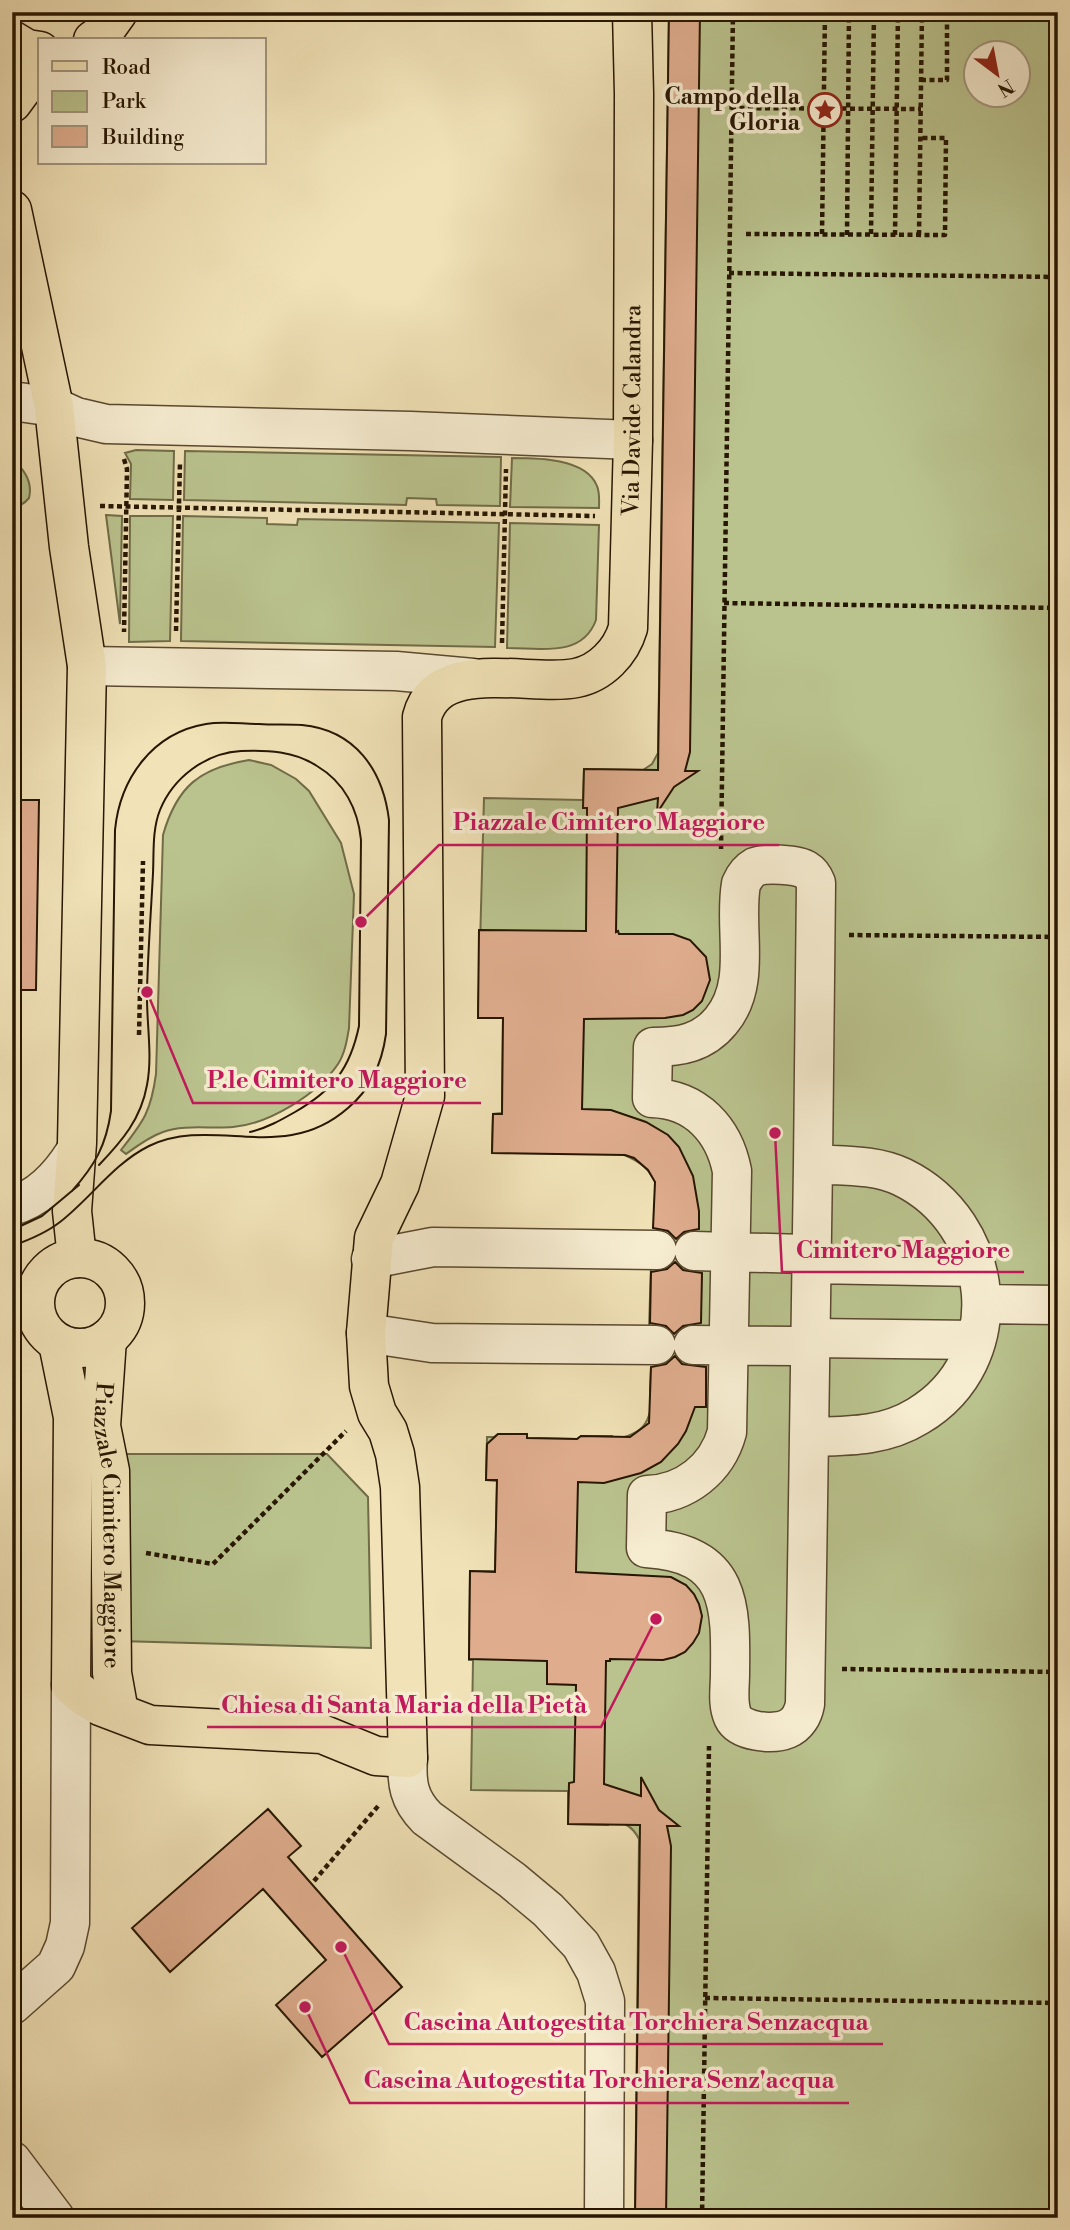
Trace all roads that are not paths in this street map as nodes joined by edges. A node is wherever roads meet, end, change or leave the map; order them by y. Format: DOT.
graph roads {
  1 [pos="118,12"];
  2 [pos="632,12"];
  3 [pos="96,38"];
  4 [pos="12,40"];
  5 [pos="38,51"];
  6 [pos="38,68"];
  7 [pos="12,103"];
  8 [pos="12,210"];
  9 [pos="12,401"];
  10 [pos="54,407"];
  11 [pos="633,440"];
  12 [pos="87,666"];
  13 [pos="473,678"];
  14 [pos="75,1152"];
  15 [pos="813,1164"];
  16 [pos="12,1206"];
  17 [pos="657,1250"];
  18 [pos="712,1251"];
  19 [pos="371,1259"];
  20 [pos="63,1264"];
  21 [pos="813,1264"];
  22 [pos="976,1267"];
  23 [pos="12,1283"];
  24 [pos="1058,1304"];
  25 [pos="979,1322"];
  26 [pos="37,1327"];
  27 [pos="366,1333"];
  28 [pos="811,1338"];
  29 [pos="107,1339"];
  30 [pos="693,1345"];
  31 [pos="809,1437"];
  32 [pos="71,1685"];
  33 [pos="119,1712"];
  34 [pos="408,1758"];
  35 [pos="12,2006"];
  36 [pos="12,2161"];
  37 [pos="55,2218"];
  38 [pos="604,2218"];
  1 -- 3 [label="main road"];
  2 -- 11 [label="main road, Via Davide Calandra"];
  4 -- 5 [label="main road"];
  6 -- 7 [label="main road"];
  8 -- 10 [label="main road"];
  9 -- 10 [label="street"];
  10 -- 11 [label="street"];
  10 -- 12 [label="main road"];
  11 -- 13 [label="main road, Via Davide Calandra"];
  12 -- 13 [label="street"];
  12 -- 14 [label="main road"];
  13 -- 19 [label="main road"];
  14 -- 16 [label="street"];
  14 -- 20 [label="main road"];
  15 -- 18 [label="street"];
  15 -- 21 [label="street"];
  15 -- 22 [label="street"];
  17 -- 19 [label="street"];
  18 -- 21 [label="street"];
  18 -- 30 [label="street"];
  19 -- 27 [label="main road"];
  20 -- 23 [label="main road"];
  20 -- 26 [label="main road"];
  20 -- 29 [label="main road"];
  21 -- 22 [label="street"];
  21 -- 28 [label="street"];
  22 -- 25 [label="street"];
  24 -- 25 [label="street"];
  25 -- 28 [label="street"];
  25 -- 31 [label="street"];
  26 -- 29 [label="main road"];
  26 -- 32 [label="main road, Piazzale Cimitero Maggiore"];
  27 -- 30 [label="street"];
  27 -- 34 [label="main road"];
  28 -- 30 [label="street"];
  28 -- 31 [label="street"];
  29 -- 33 [label="main road, Piazzale Cimitero Maggiore"];
  30 -- 31 [label="street"];
  32 -- 33 [label="main road, Piazzale Cimitero Maggiore"];
  32 -- 35 [label="street, Piazzale Cimitero Maggiore"];
  33 -- 34 [label="main road, Piazzale Cimitero Maggiore"];
  34 -- 38 [label="street"];
  36 -- 37 [label="street"];
}
